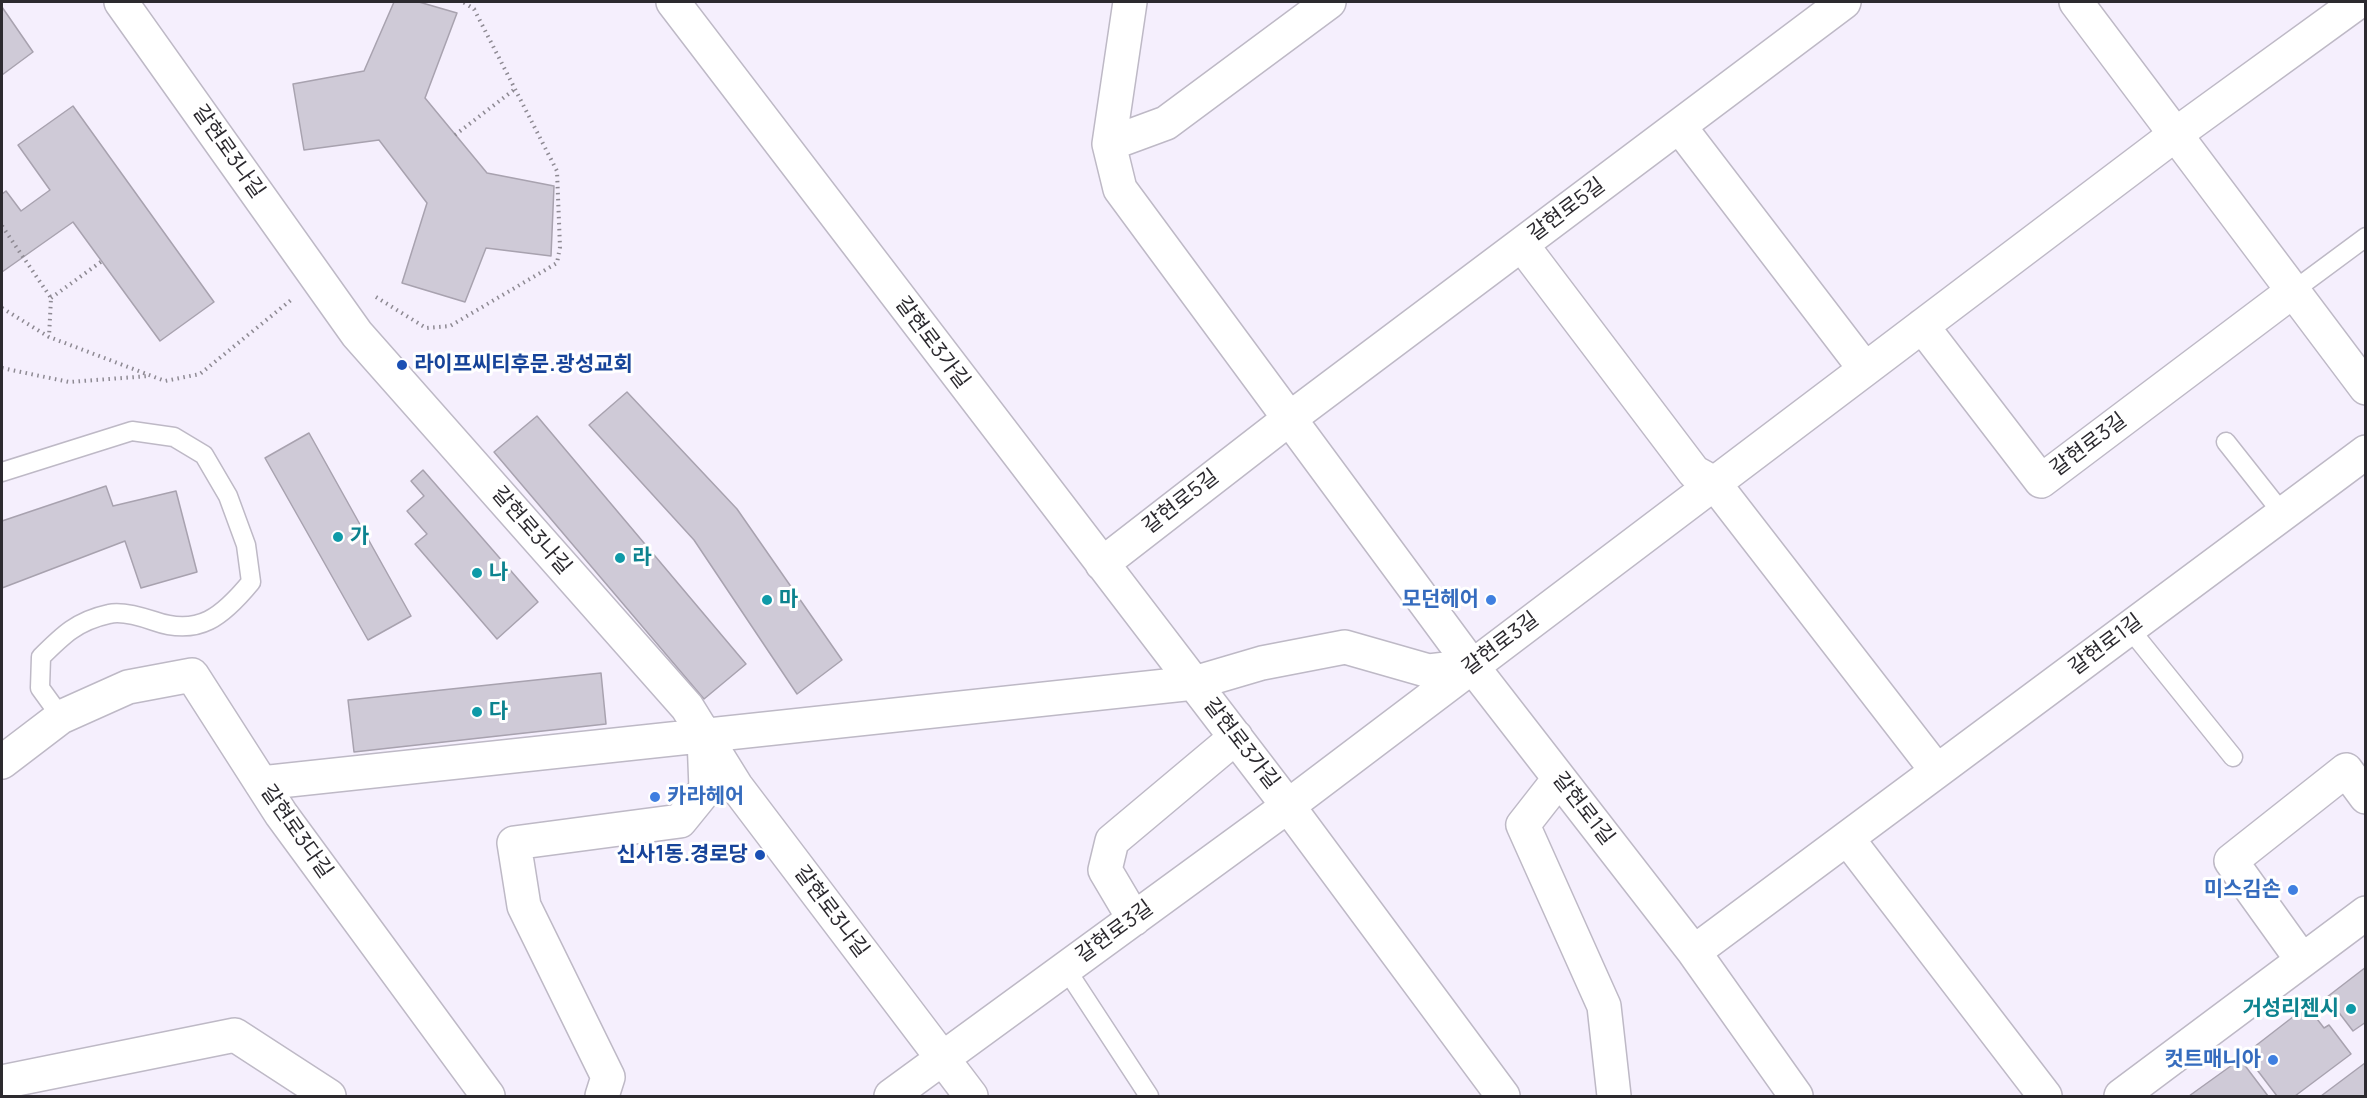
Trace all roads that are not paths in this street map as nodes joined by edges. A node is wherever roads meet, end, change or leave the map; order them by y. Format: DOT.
graph roads {
  1 [pos="122,2"];
  2 [pos="673,2"];
  3 [pos="1130,2"];
  4 [pos="1329,2"];
  5 [pos="1844,2"];
  6 [pos="2076,2"];
  7 [pos="2358,2"];
  8 [pos="1679,126"];
  9 [pos="2176,134"];
  10 [pos="1109,144"];
  11 [pos="2366,237"];
  12 [pos="1521,245"];
  13 [pos="2293,291"];
  14 [pos="1922,326"];
  15 [pos="1865,369"];
  16 [pos="2366,388"];
  17 [pos="1290,419"];
  18 [pos="2226,442"];
  19 [pos="2366,452"];
  20 [pos="2,472"];
  21 [pos="1714,483"];
  22 [pos="2283,514"];
  23 [pos="1102,564"];
  24 [pos="2129,628"];
  25 [pos="1472,666"];
  26 [pos="1194,682"];
  27 [pos="61,717"];
  28 [pos="704,735"];
  29 [pos="1236,737"];
  30 [pos="2233,757"];
  31 [pos="2,762"];
  32 [pos="1937,771"];
  33 [pos="1559,779"];
  34 [pos="261,783"];
  35 [pos="2366,797"];
  36 [pos="1288,806"];
  37 [pos="1847,838"];
  38 [pos="2366,913"];
  39 [pos="1134,919"];
  40 [pos="1694,952"];
  41 [pos="2302,960"];
  42 [pos="1066,969"];
  43 [pos="942,1059"];
  44 [pos="2,1082"];
  45 [pos="2,1089"];
  46 [pos="2142,1090"];
  47 [pos="7,1096"];
  48 [pos="329,1096"];
  49 [pos="488,1096"];
  50 [pos="602,1096"];
  51 [pos="891,1096"];
  52 [pos="971,1096"];
  53 [pos="1149,1096"];
  54 [pos="1503,1096"];
  55 [pos="1614,1096"];
  56 [pos="1796,1096"];
  57 [pos="2045,1096"];
  1 -- 28 [label="street, 갈현로3나길"];
  2 -- 23 [label="street, 갈현로3가길"];
  3 -- 10 [label="street"];
  4 -- 10 [label="street"];
  5 -- 8 [label="street, 갈현로5길"];
  6 -- 9 [label="street"];
  7 -- 9 [label="street, 갈현로3길"];
  8 -- 12 [label="street, 갈현로5길"];
  8 -- 15 [label="street"];
  9 -- 13 [label="street"];
  9 -- 14 [label="street, 갈현로3길"];
  10 -- 17 [label="street"];
  11 -- 13 [label="lane, 갈현로3길"];
  12 -- 17 [label="street, 갈현로5길"];
  12 -- 21 [label="street"];
  13 -- 14 [label="street, 갈현로3길"];
  13 -- 16 [label="street"];
  14 -- 15 [label="street, 갈현로3길"];
  15 -- 21 [label="street, 갈현로3길"];
  17 -- 23 [label="street, 갈현로5길"];
  17 -- 25 [label="street"];
  18 -- 22 [label="lane"];
  19 -- 22 [label="street, 갈현로1길"];
  20 -- 27 [label="lane"];
  21 -- 25 [label="street, 갈현로3길"];
  21 -- 32 [label="street"];
  22 -- 24 [label="street, 갈현로1길"];
  23 -- 26 [label="street, 갈현로3가길"];
  24 -- 30 [label="lane"];
  24 -- 32 [label="street, 갈현로1길"];
  25 -- 26 [label="street"];
  25 -- 33 [label="street, 갈현로1길"];
  25 -- 36 [label="street, 갈현로3길"];
  26 -- 28 [label="street, 갈현로3가길"];
  26 -- 29 [label="street, 갈현로3가길"];
  27 -- 31 [label="street"];
  27 -- 34 [label="street, 갈현로3다길"];
  28 -- 34 [label="street, 갈현로3가길"];
  28 -- 43 [label="street, 갈현로3나길"];
  28 -- 50 [label="street"];
  29 -- 36 [label="street, 갈현로3가길"];
  29 -- 39 [label="street"];
  32 -- 37 [label="street, 갈현로1길"];
  33 -- 40 [label="street, 갈현로1길"];
  33 -- 55 [label="street"];
  34 -- 49 [label="street, 갈현로3다길"];
  35 -- 41 [label="street"];
  36 -- 39 [label="street, 갈현로3길"];
  36 -- 54 [label="street"];
  37 -- 40 [label="street, 갈현로1길"];
  37 -- 57 [label="street"];
  38 -- 41 [label="street"];
  39 -- 42 [label="street, 갈현로3길"];
  40 -- 56 [label="street, 갈현로1길"];
  41 -- 46 [label="street"];
  42 -- 43 [label="street, 갈현로3길"];
  42 -- 53 [label="lane"];
  43 -- 51 [label="street, 갈현로3길"];
  43 -- 52 [label="street"];
  44 -- 48 [label="street"];
  45 -- 47 [label="street"];
}
